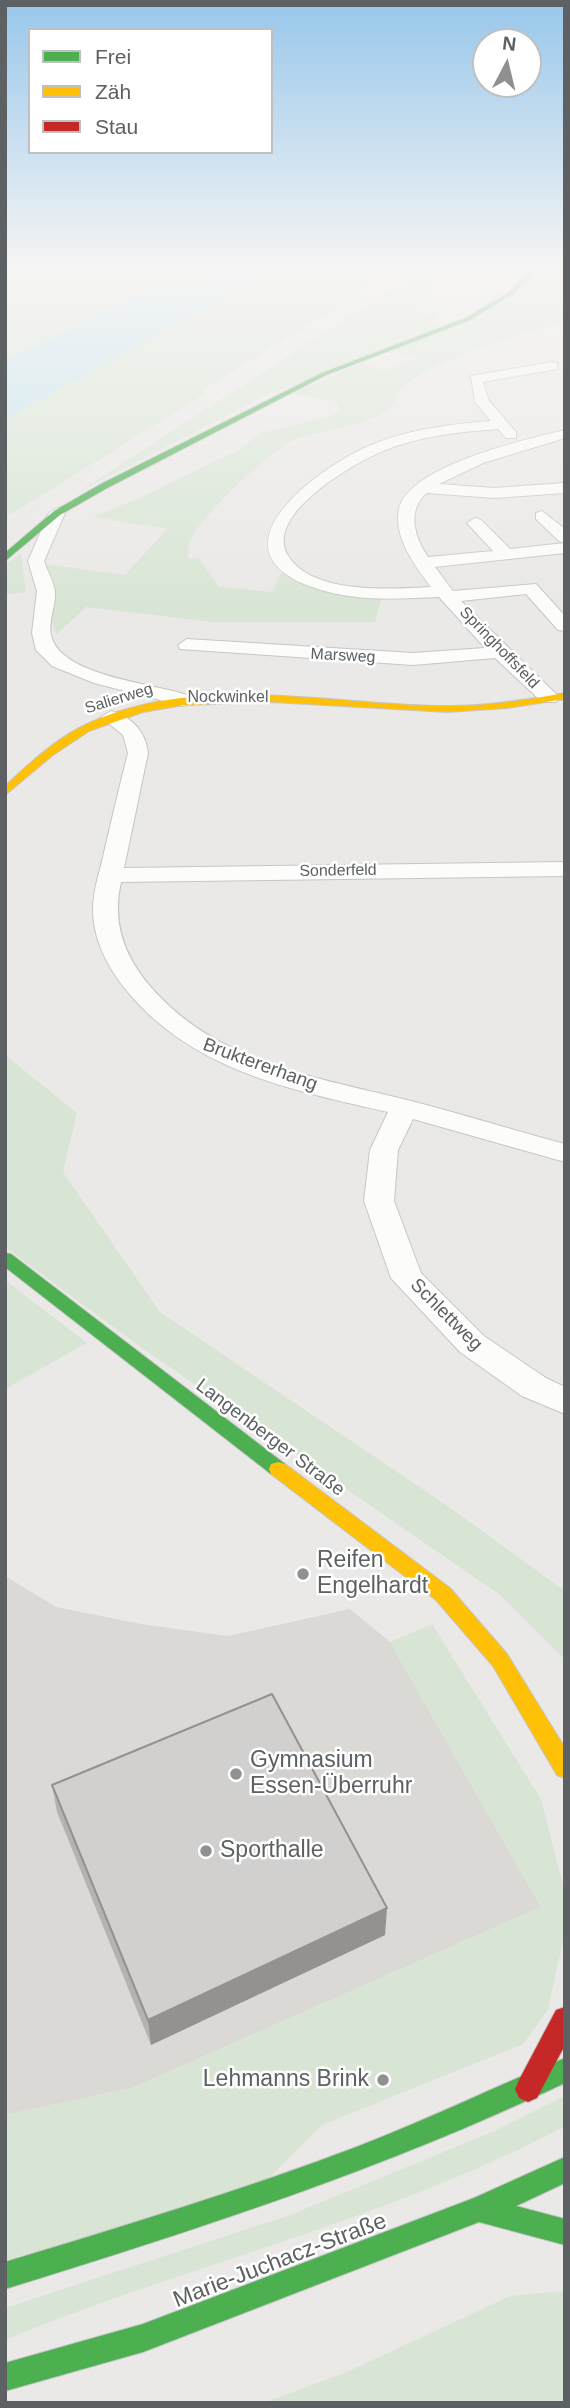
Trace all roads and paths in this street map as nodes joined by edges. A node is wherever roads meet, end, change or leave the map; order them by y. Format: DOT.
graph roads {
  1 [pos="305,382"];
  2 [pos="477,382"];
  3 [pos="500,425"];
  4 [pos="565,434"];
  5 [pos="527,443"];
  6 [pos="423,488"];
  7 [pos="565,488"];
  8 [pos="57,513"];
  9 [pos="542,516"];
  10 [pos="475,523"];
  11 [pos="565,538"];
  12 [pos="565,548"];
  13 [pos="506,554"];
  14 [pos="5,558"];
  15 [pos="423,564"];
  16 [pos="446,594"];
  17 [pos="564,626"];
  18 [pos="187,645"];
  19 [pos="499,652"];
  20 [pos="557,697"];
  21 [pos="183,700"];
  22 [pos="111,717"];
  23 [pos="5,792"];
  24 [pos="565,869"];
  25 [pos="110,875"];
  26 [pos="404,1108"];
  27 [pos="565,1153"];
  28 [pos="5,1258"];
  29 [pos="565,1402"];
  30 [pos="500,1660"];
  31 [pos="540,1692"];
  32 [pos="565,1768"];
  33 [pos="565,2019"];
  34 [pos="565,2070"];
  35 [pos="528,2089"];
  36 [pos="565,2170"];
  37 [pos="479,2209"];
  38 [pos="565,2232"];
  39 [pos="5,2276"];
  40 [pos="5,2377"];
  1 -- 8 [label="main road"];
  2 -- 3 [label="street"];
  3 -- 5 [label="street"];
  3 -- 16 [label="street"];
  4 -- 5 [label="street"];
  5 -- 6 [label="street"];
  6 -- 7 [label="street"];
  6 -- 15 [label="street, Springhoffsfeld"];
  8 -- 14 [label="main road"];
  8 -- 21 [label="street, Nockwinkel"];
  9 -- 11 [label="street"];
  10 -- 13 [label="street"];
  12 -- 13 [label="street"];
  13 -- 15 [label="street"];
  15 -- 16 [label="street, Springhoffsfeld"];
  16 -- 17 [label="street, Springhoffsfeld"];
  16 -- 19 [label="street, Springhoffsfeld"];
  18 -- 19 [label="street, Marsweg"];
  19 -- 20 [label="street, Springhoffsfeld"];
  20 -- 21 [label="main road, Nockwinkel"];
  21 -- 22 [label="main road, Salierweg"];
  22 -- 23 [label="main road, Salierweg"];
  22 -- 25 [label="street, Bruktererhang"];
  24 -- 25 [label="street, Sonderfeld"];
  25 -- 26 [label="street, Bruktererhang"];
  26 -- 27 [label="street, Bruktererhang"];
  26 -- 29 [label="street, Schlettweg"];
  28 -- 30 [label="main road, Langenberger Straße"];
  30 -- 31 [label="main road, Langenberger Straße"];
  30 -- 32 [label="main road, Langenberger Straße"];
  33 -- 35 [label="main road"];
  34 -- 35 [label="main road"];
  35 -- 39 [label="main road"];
  36 -- 37 [label="main road, Marie-Juchacz-Straße"];
  37 -- 38 [label="main road"];
  37 -- 40 [label="main road, Marie-Juchacz-Straße"];
}
